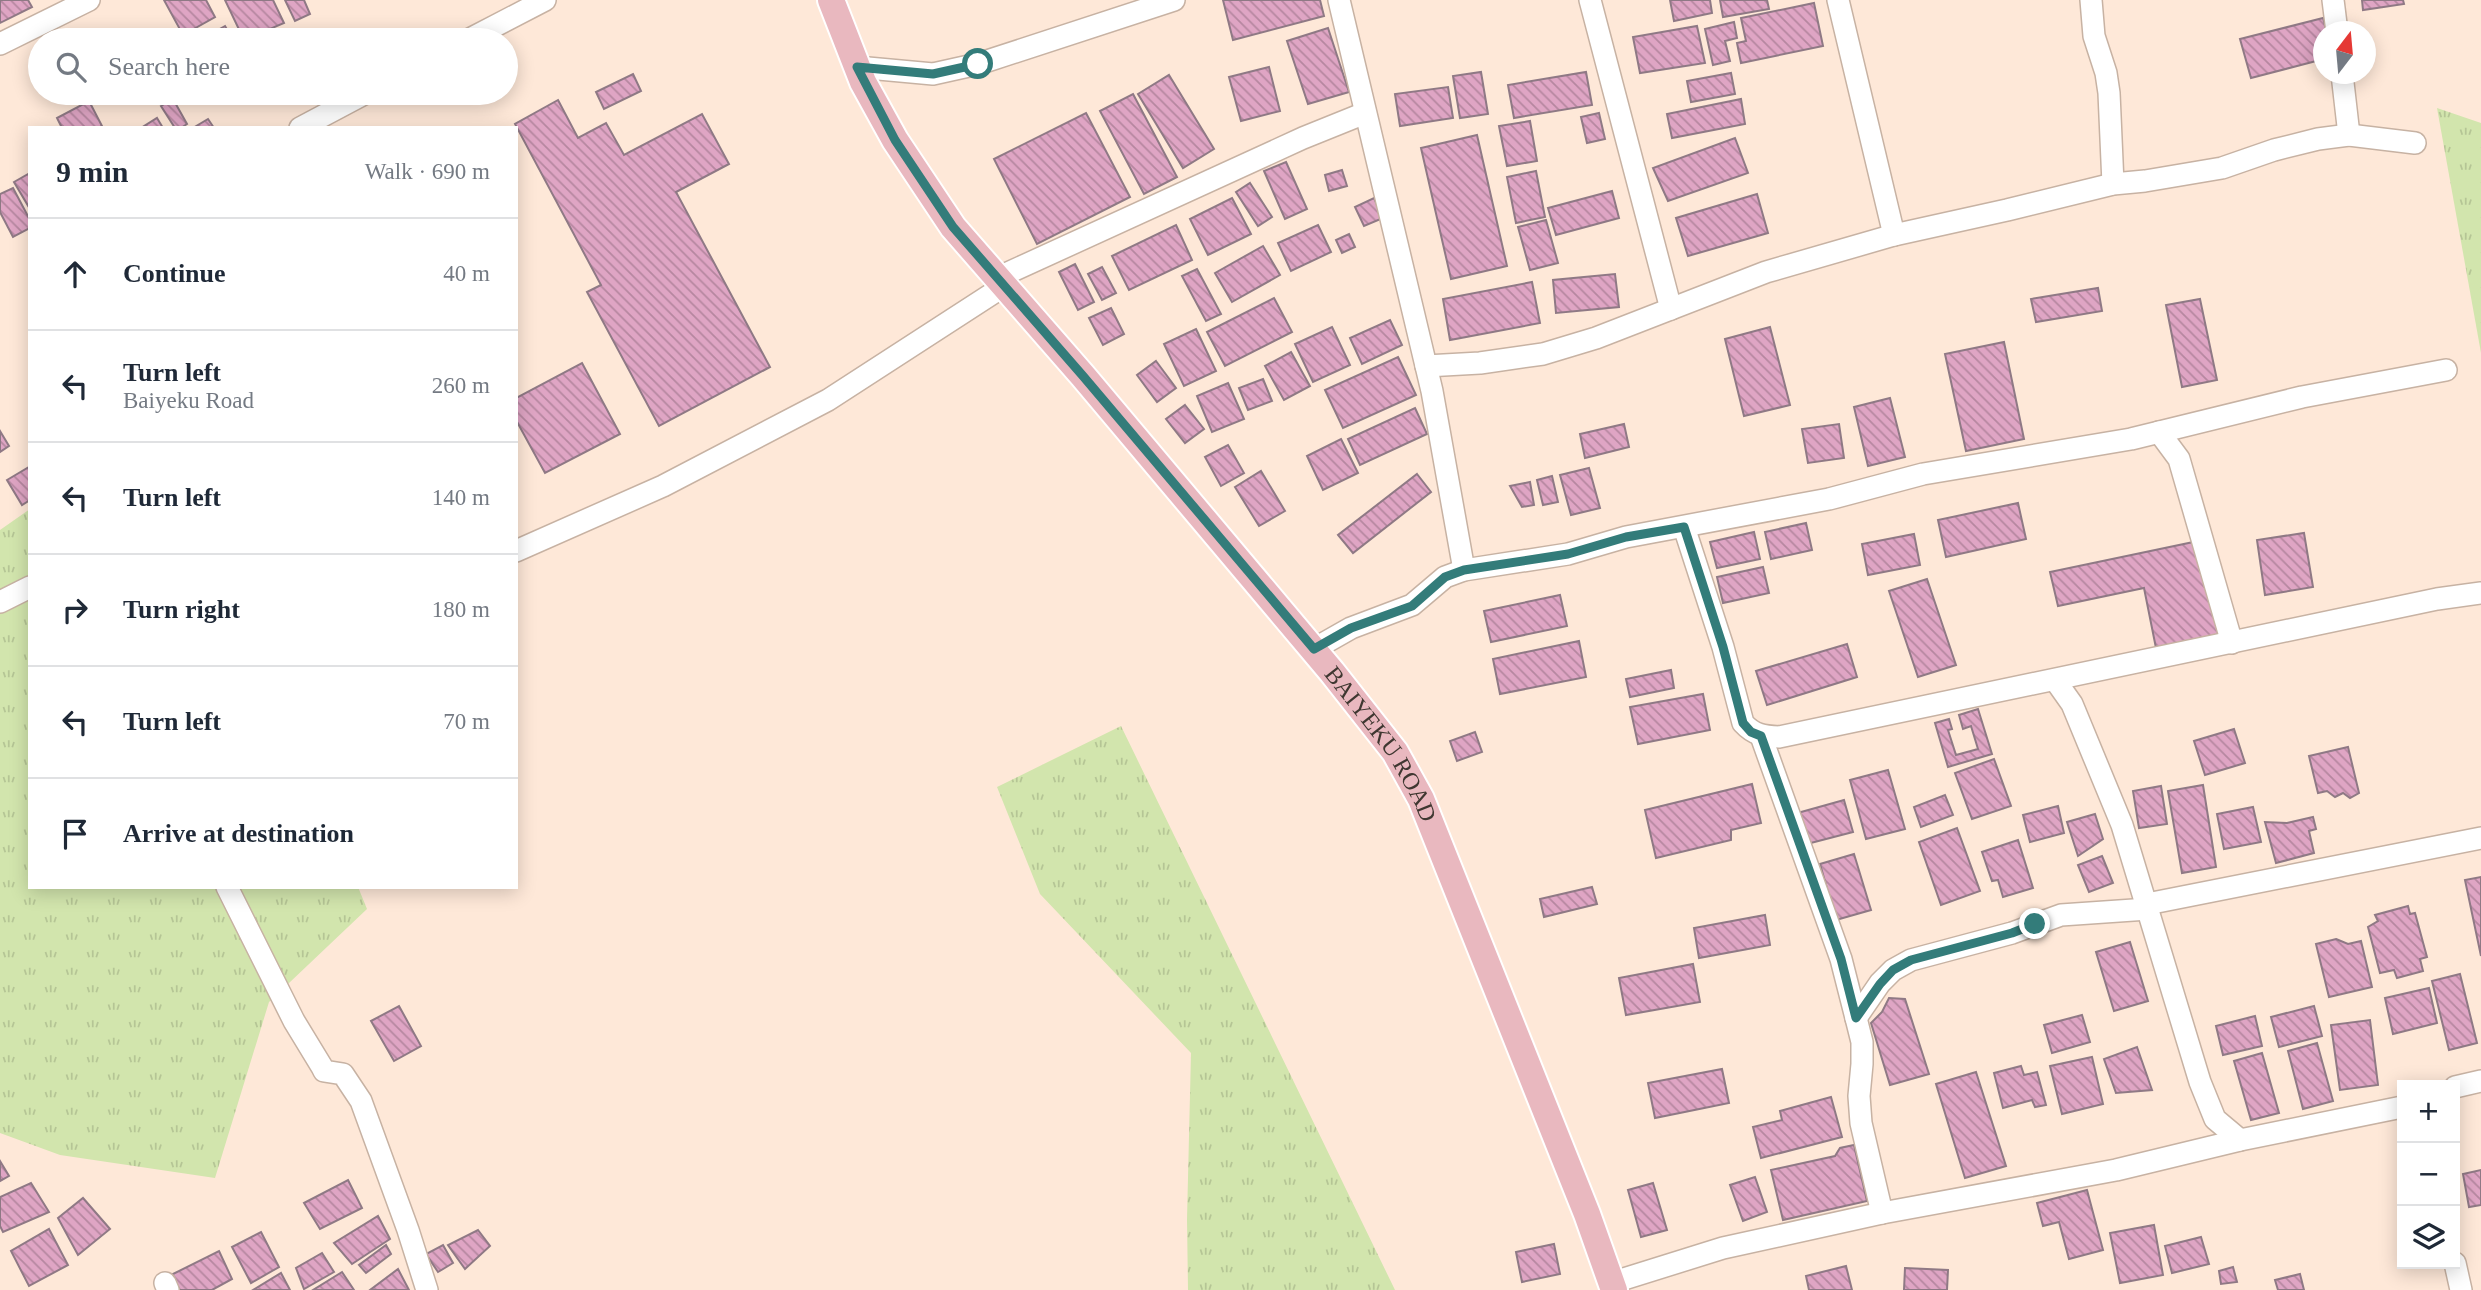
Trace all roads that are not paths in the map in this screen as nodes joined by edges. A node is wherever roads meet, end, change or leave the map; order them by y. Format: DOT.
graph roads {
  1 [pos="89,0"];
  2 [pos="545,0"];
  3 [pos="831,0"];
  4 [pos="1174,0"];
  5 [pos="1339,0"];
  6 [pos="1590,0"];
  7 [pos="1838,0"];
  8 [pos="2091,0"];
  9 [pos="2333,0"];
  10 [pos="2336,21"];
  11 [pos="32,28"];
  12 [pos="491,28"];
  13 [pos="28,30"];
  14 [pos="0,44"];
  15 [pos="857,67"];
  16 [pos="2343,84"];
  17 [pos="343,105"];
  18 [pos="1365,113"];
  19 [pos="304,126"];
  20 [pos="2349,135"];
  21 [pos="2415,143"];
  22 [pos="2113,184"];
  23 [pos="1894,235"];
  24 [pos="1001,282"];
  25 [pos="1671,309"];
  26 [pos="1426,366"];
  27 [pos="2446,370"];
  28 [pos="2159,432"];
  29 [pos="1684,527"];
  30 [pos="518,550"];
  31 [pos="1464,570"];
  32 [pos="28,588"];
  33 [pos="2481,593"];
  34 [pos="0,602"];
  35 [pos="2232,643"];
  36 [pos="1314,649"];
  37 [pos="2066,678"];
  38 [pos="1761,736"];
  39 [pos="2481,838"];
  40 [pos="228,889"];
  41 [pos="2148,906"];
  42 [pos="1856,1018"];
  43 [pos="2481,1081"];
  44 [pos="2460,1086"];
  45 [pos="2397,1108"];
  46 [pos="2215,1119"];
  47 [pos="2239,1140"];
  48 [pos="2204,1149"];
  49 [pos="1882,1213"];
  50 [pos="2456,1269"];
  51 [pos="1613,1287"];
  52 [pos="427,1290"];
  53 [pos="2461,1290"];
  1 -- 11 [label="street"];
  2 -- 12 [label="street"];
  3 -- 15 [label="main road, BAIYEKU ROAD"];
  4 -- 15 [label="street"];
  5 -- 18 [label="street"];
  6 -- 25 [label="street"];
  7 -- 23 [label="street"];
  8 -- 22 [label="street"];
  9 -- 10 [label="street"];
  13 -- 14 [label="street"];
  15 -- 24 [label="main road, BAIYEKU ROAD"];
  16 -- 20 [label="street"];
  17 -- 19 [label="street"];
  18 -- 24 [label="street"];
  18 -- 26 [label="street"];
  20 -- 21 [label="street"];
  20 -- 22 [label="street"];
  22 -- 23 [label="street"];
  23 -- 25 [label="street"];
  24 -- 30 [label="street"];
  24 -- 36 [label="main road, BAIYEKU ROAD"];
  25 -- 26 [label="street"];
  26 -- 31 [label="street"];
  27 -- 28 [label="street"];
  28 -- 29 [label="street"];
  28 -- 35 [label="street"];
  29 -- 31 [label="street"];
  29 -- 38 [label="street"];
  31 -- 36 [label="street"];
  32 -- 34 [label="street"];
  33 -- 35 [label="street"];
  35 -- 37 [label="street"];
  36 -- 51 [label="main road, BAIYEKU ROAD"];
  37 -- 38 [label="street"];
  37 -- 41 [label="street"];
  38 -- 42 [label="street"];
  39 -- 41 [label="street"];
  40 -- 52 [label="street"];
  41 -- 42 [label="street"];
  41 -- 46 [label="street"];
  42 -- 49 [label="street"];
  43 -- 44 [label="street"];
  45 -- 47 [label="street"];
  46 -- 47 [label="street"];
  46 -- 48 [label="street"];
  47 -- 48 [label="street"];
  48 -- 49 [label="street"];
  49 -- 51 [label="street"];
  50 -- 53 [label="street"];
}
